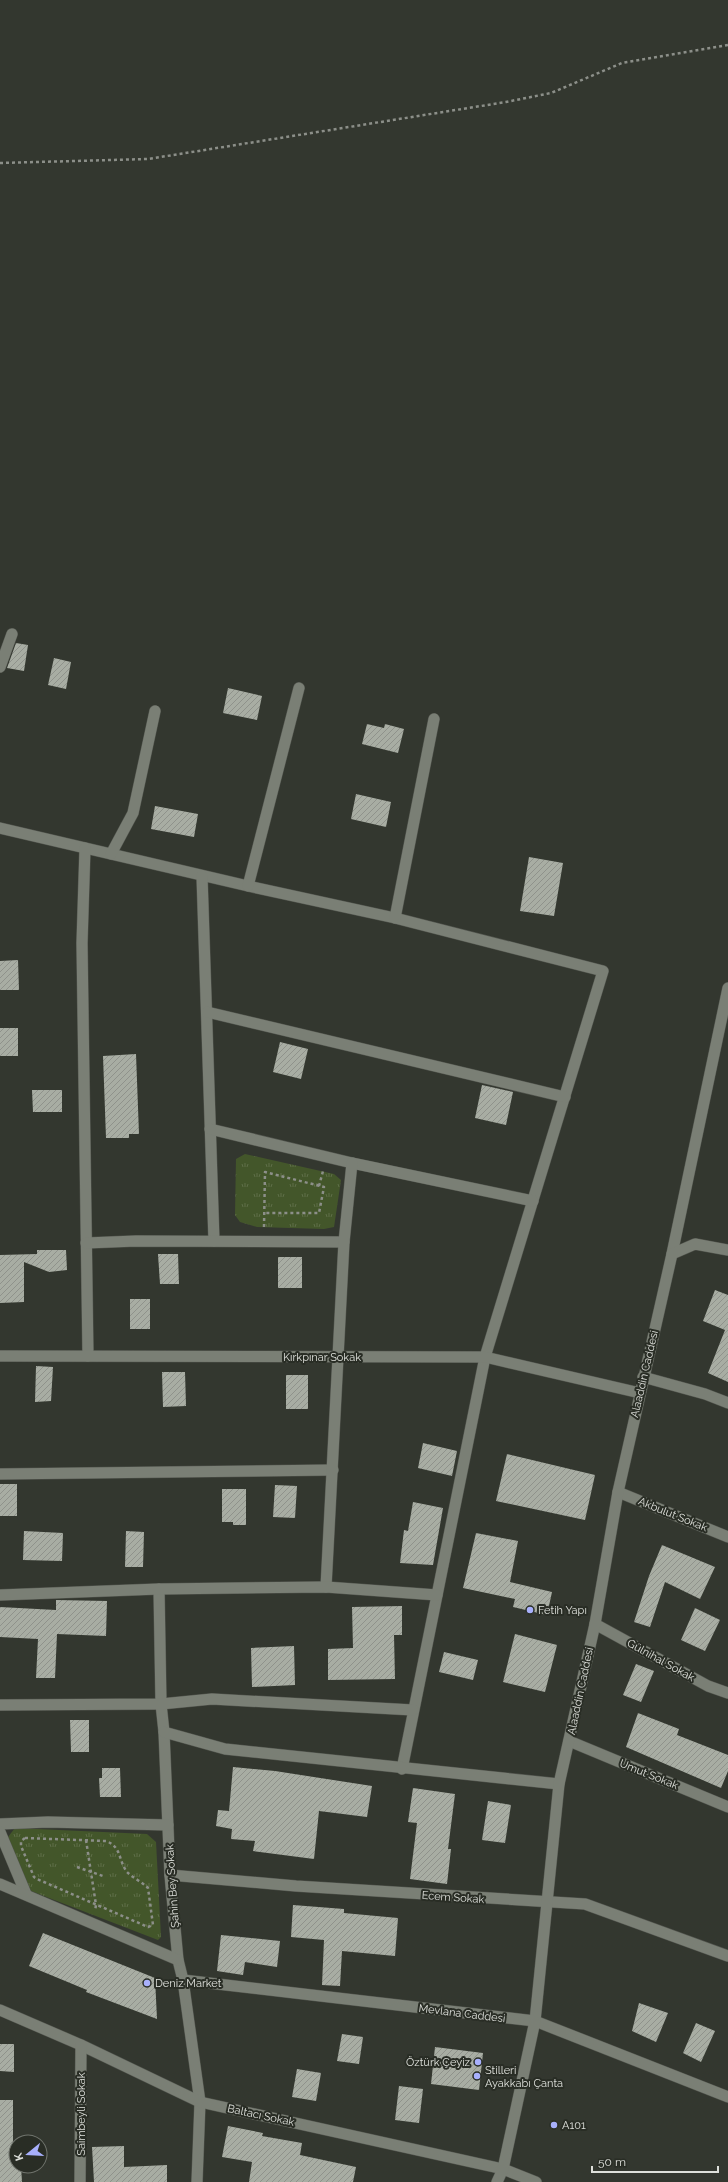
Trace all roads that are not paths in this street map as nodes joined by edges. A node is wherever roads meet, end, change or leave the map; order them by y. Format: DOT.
graph roads {
  1 [pos="12,634"];
  2 [pos="0,667"];
  3 [pos="299,688"];
  4 [pos="155,711"];
  5 [pos="434,720"];
  6 [pos="0,828"];
  7 [pos="85,848"];
  8 [pos="111,854"];
  9 [pos="202,876"];
  10 [pos="248,886"];
  11 [pos="395,918"];
  12 [pos="728,988"];
  13 [pos="207,1012"];
  14 [pos="565,1097"];
  15 [pos="210,1129"];
  16 [pos="352,1164"];
  17 [pos="533,1201"];
  18 [pos="214,1241"];
  19 [pos="344,1242"];
  20 [pos="86,1243"];
  21 [pos="725,1248"];
  22 [pos="672,1254"];
  23 [pos="0,1356"];
  24 [pos="88,1356"];
  25 [pos="339,1357"];
  26 [pos="485,1358"];
  27 [pos="644,1377"];
  28 [pos="640,1393"];
  29 [pos="728,1403"];
  30 [pos="333,1470"];
  31 [pos="0,1474"];
  32 [pos="618,1492"];
  33 [pos="728,1537"];
  34 [pos="326,1587"];
  35 [pos="159,1589"];
  36 [pos="0,1595"];
  37 [pos="437,1595"];
  38 [pos="595,1624"];
  39 [pos="728,1693"];
  40 [pos="161,1704"];
  41 [pos="0,1705"];
  42 [pos="413,1710"];
  43 [pos="164,1732"];
  44 [pos="569,1741"];
  45 [pos="402,1769"];
  46 [pos="559,1784"];
  47 [pos="728,1807"];
  48 [pos="0,1824"];
  49 [pos="168,1825"];
  50 [pos="0,1832"];
  51 [pos="170,1875"];
  52 [pos="0,1884"];
  53 [pos="26,1894"];
  54 [pos="546,1903"];
  55 [pos="728,1956"];
  56 [pos="178,1960"];
  57 [pos="183,1980"];
  58 [pos="0,2010"];
  59 [pos="535,2021"];
  60 [pos="81,2045"];
  61 [pos="728,2097"];
  62 [pos="200,2102"];
  63 [pos="503,2169"];
  64 [pos="80,2182"];
  65 [pos="197,2182"];
  66 [pos="497,2182"];
  67 [pos="536,2182"];
  1 -- 2 [label="street"];
  3 -- 10 [label="street"];
  4 -- 8 [label="street"];
  5 -- 11 [label="street"];
  6 -- 7 [label="street"];
  7 -- 8 [label="street"];
  7 -- 20 [label="street"];
  8 -- 9 [label="street"];
  9 -- 10 [label="street"];
  9 -- 13 [label="street"];
  10 -- 11 [label="street"];
  11 -- 14 [label="street"];
  12 -- 22 [label="street, Alaaddin Caddesi"];
  13 -- 14 [label="street"];
  13 -- 15 [label="street"];
  14 -- 17 [label="street"];
  15 -- 16 [label="street"];
  15 -- 18 [label="street"];
  16 -- 17 [label="street"];
  16 -- 19 [label="street"];
  17 -- 26 [label="street"];
  18 -- 19 [label="street"];
  18 -- 20 [label="street"];
  19 -- 25 [label="street"];
  20 -- 24 [label="street"];
  21 -- 22 [label="street"];
  22 -- 27 [label="street, Alaaddin Caddesi"];
  23 -- 24 [label="street, Kırkpınar Sokak"];
  24 -- 25 [label="street, Kırkpınar Sokak"];
  25 -- 26 [label="street, Kırkpınar Sokak"];
  25 -- 30 [label="street"];
  26 -- 28 [label="street, Kırkpınar Sokak"];
  26 -- 37 [label="street"];
  27 -- 28 [label="street, Alaaddin Caddesi"];
  27 -- 29 [label="street"];
  28 -- 32 [label="street, Alaaddin Caddesi"];
  30 -- 31 [label="street"];
  30 -- 34 [label="street"];
  32 -- 33 [label="street, Akbulut Sokak"];
  32 -- 38 [label="street, Alaaddin Caddesi"];
  34 -- 35 [label="street"];
  34 -- 37 [label="street"];
  35 -- 36 [label="street"];
  35 -- 40 [label="street, Şahin Bey Sokak"];
  37 -- 42 [label="street"];
  38 -- 39 [label="street, Gülnihal Sokak"];
  38 -- 44 [label="street, Alaaddin Caddesi"];
  40 -- 41 [label="street"];
  40 -- 42 [label="street"];
  40 -- 43 [label="street, Şahin Bey Sokak"];
  42 -- 45 [label="street"];
  43 -- 45 [label="street"];
  43 -- 49 [label="street, Şahin Bey Sokak"];
  44 -- 46 [label="street, Alaaddin Caddesi"];
  44 -- 47 [label="street, Umut Sokak"];
  45 -- 46 [label="street"];
  46 -- 54 [label="street, Alaaddin Caddesi"];
  48 -- 49 [label="street"];
  49 -- 51 [label="street, Şahin Bey Sokak"];
  50 -- 53 [label="street"];
  51 -- 54 [label="street, Ecem Sokak"];
  51 -- 56 [label="street, Şahin Bey Sokak"];
  52 -- 53 [label="street"];
  53 -- 56 [label="street"];
  54 -- 55 [label="street, Ecem Sokak"];
  54 -- 59 [label="street, Alaaddin Caddesi"];
  56 -- 57 [label="street, Şahin Bey Sokak"];
  57 -- 59 [label="street, Mevlana Caddesi"];
  57 -- 62 [label="street, Şahin Bey Sokak"];
  58 -- 60 [label="street, Baltacı Sokak"];
  59 -- 61 [label="street, Mevlana Caddesi"];
  59 -- 63 [label="street, Alaaddin Caddesi"];
  60 -- 62 [label="street, Baltacı Sokak"];
  60 -- 64 [label="street, Saimbeyli Sokak"];
  62 -- 63 [label="street, Baltacı Sokak"];
  62 -- 65 [label="street, Şahin Bey Sokak"];
  63 -- 66 [label="street, Alaaddin Caddesi"];
  63 -- 67 [label="street, Baltacı Sokak"];
}
